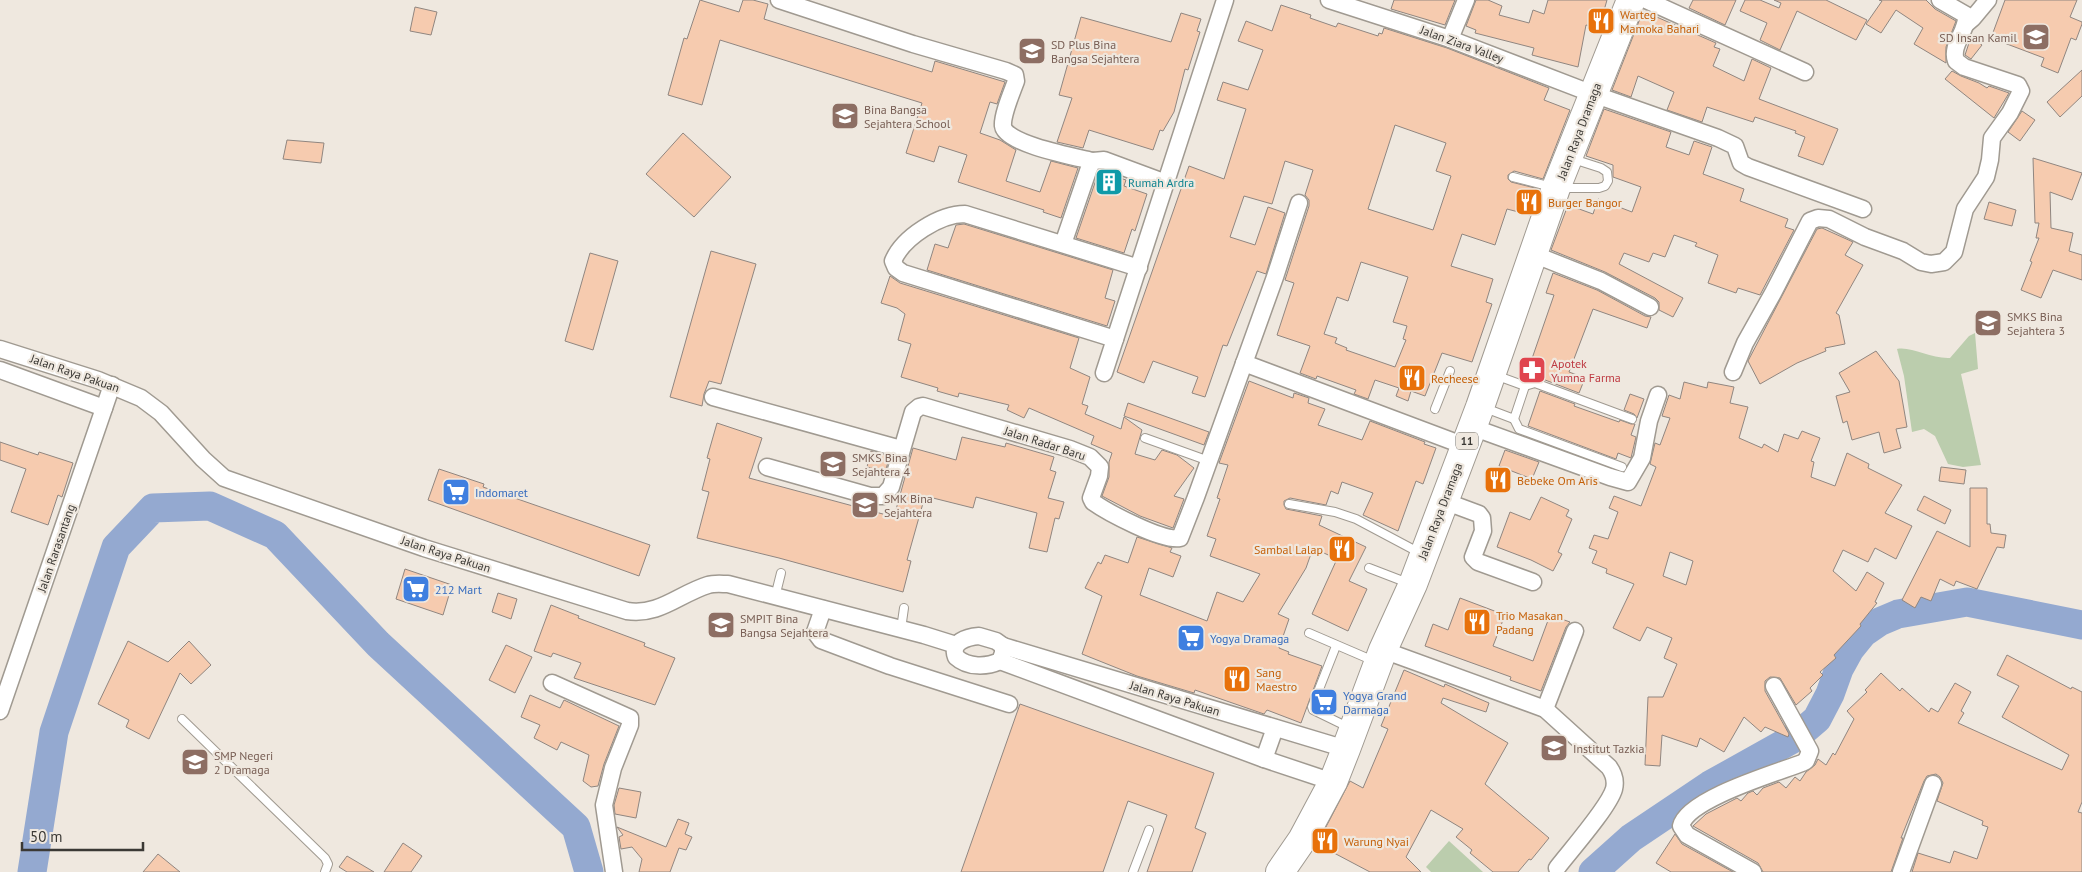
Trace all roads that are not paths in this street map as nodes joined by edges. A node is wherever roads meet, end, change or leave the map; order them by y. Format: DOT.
graph roads {
  1 [pos="779,0"];
  2 [pos="1224,0"];
  3 [pos="1329,0"];
  4 [pos="1466,0"];
  5 [pos="1630,0"];
  6 [pos="1646,0"];
  7 [pos="1940,0"];
  8 [pos="1988,0"];
  9 [pos="1966,24"];
  10 [pos="1450,39"];
  11 [pos="1805,72"];
  12 [pos="1592,94"];
  13 [pos="1568,158"];
  14 [pos="1094,161"];
  15 [pos="1513,177"];
  16 [pos="1166,183"];
  17 [pos="1556,188"];
  18 [pos="1299,203"];
  19 [pos="1863,209"];
  20 [pos="1063,244"];
  21 [pos="1533,254"];
  22 [pos="1139,268"];
  23 [pos="1650,307"];
  24 [pos="1115,339"];
  25 [pos="0,348"];
  26 [pos="1244,363"];
  27 [pos="0,370"];
  28 [pos="1450,371"];
  29 [pos="1733,372"];
  30 [pos="1104,373"];
  31 [pos="1492,374"];
  32 [pos="112,385"];
  33 [pos="1525,386"];
  34 [pos="1658,395"];
  35 [pos="714,397"];
  36 [pos="104,408"];
  37 [pos="1435,409"];
  38 [pos="1514,419"];
  39 [pos="1632,419"];
  40 [pos="1473,426"];
  41 [pos="1145,438"];
  42 [pos="902,449"];
  43 [pos="1209,461"];
  44 [pos="767,467"];
  45 [pos="1622,468"];
  46 [pos="1444,500"];
  47 [pos="1289,504"];
  48 [pos="1424,555"];
  49 [pos="1368,568"];
  50 [pos="781,573"];
  51 [pos="1533,582"];
  52 [pos="1413,584"];
  53 [pos="774,597"];
  54 [pos="904,608"];
  55 [pos="823,609"];
  56 [pos="901,629"];
  57 [pos="1575,631"];
  58 [pos="1309,634"];
  59 [pos="1336,646"];
  60 [pos="955,649"];
  61 [pos="1002,653"];
  62 [pos="1380,656"];
  63 [pos="552,683"];
  64 [pos="1774,686"];
  65 [pos="1009,704"];
  66 [pos="1546,709"];
  67 [pos="0,711"];
  68 [pos="182,719"];
  69 [pos="1275,728"];
  70 [pos="1350,739"];
  71 [pos="1264,759"];
  72 [pos="1333,782"];
  73 [pos="1933,784"];
  74 [pos="1149,830"];
  75 [pos="1557,868"];
  76 [pos="325,872"];
  77 [pos="614,872"];
  78 [pos="1133,872"];
  79 [pos="1280,872"];
  80 [pos="1753,872"];
  81 [pos="1901,872"];
  1 -- 14 [label="street"];
  2 -- 16 [label="street"];
  3 -- 10 [label="street, Jalan Ziara Valley"];
  4 -- 10 [label="street"];
  5 -- 12 [label="highway, Jalan Raya Dramaga / 11"];
  6 -- 11 [label="street"];
  7 -- 9 [label="street"];
  8 -- 9 [label="street"];
  9 -- 29 [label="street"];
  10 -- 12 [label="street, Jalan Ziara Valley"];
  12 -- 13 [label="highway, Jalan Raya Dramaga / 11"];
  12 -- 19 [label="street, Jalan Ziara Valley"];
  13 -- 17 [label="highway, Jalan Raya Dramaga / 11"];
  13 -- 17 [label="lane"];
  14 -- 16 [label="street"];
  14 -- 20 [label="street"];
  15 -- 17 [label="lane"];
  16 -- 22 [label="street"];
  17 -- 21 [label="highway, Jalan Raya Dramaga / 11"];
  18 -- 26 [label="street, Jalan Radar Baru"];
  20 -- 22 [label="street"];
  20 -- 24 [label="street"];
  21 -- 23 [label="street"];
  21 -- 31 [label="highway, Jalan Raya Dramaga / 11"];
  22 -- 24 [label="street"];
  24 -- 30 [label="street"];
  25 -- 32 [label="street, Jalan Raya Pakuan"];
  26 -- 40 [label="street"];
  26 -- 43 [label="street, Jalan Radar Baru"];
  27 -- 36 [label="street"];
  28 -- 37 [label="lane"];
  31 -- 33 [label="lane"];
  31 -- 40 [label="highway, Jalan Raya Dramaga / 11"];
  32 -- 36 [label="street, Jalan Rarasantang"];
  32 -- 53 [label="street, Jalan Raya Pakuan"];
  33 -- 38 [label="lane"];
  33 -- 39 [label="lane"];
  34 -- 40 [label="street"];
  35 -- 42 [label="street"];
  36 -- 67 [label="street, Jalan Rarasantang"];
  38 -- 40 [label="lane"];
  38 -- 45 [label="lane"];
  40 -- 46 [label="highway, Jalan Raya Dramaga / 11"];
  41 -- 43 [label="lane"];
  42 -- 43 [label="street, Jalan Radar Baru"];
  42 -- 44 [label="street, Jalan Radar Baru"];
  46 -- 48 [label="highway, Jalan Raya Dramaga / 11"];
  46 -- 51 [label="street"];
  47 -- 48 [label="lane"];
  48 -- 52 [label="highway, Jalan Raya Dramaga / 11"];
  49 -- 52 [label="lane"];
  50 -- 53 [label="lane"];
  52 -- 62 [label="highway, Jalan Raya Dramaga / 11"];
  53 -- 55 [label="street, Jalan Raya Pakuan"];
  54 -- 56 [label="lane"];
  55 -- 56 [label="street, Jalan Raya Pakuan"];
  55 -- 65 [label="street"];
  56 -- 60 [label="street, Jalan Raya Pakuan"];
  57 -- 66 [label="street"];
  58 -- 59 [label="lane"];
  59 -- 62 [label="lane"];
  59 -- 70 [label="lane"];
  60 -- 61 [label="street, Jalan Raya Pakuan"];
  60 -- 61 [label="street"];
  61 -- 69 [label="street, Jalan Raya Pakuan"];
  61 -- 71 [label="street, Jalan Raya Pakuan"];
  62 -- 66 [label="street"];
  62 -- 70 [label="highway, Jalan Raya Dramaga / 11"];
  63 -- 77 [label="street"];
  64 -- 80 [label="street"];
  66 -- 75 [label="street"];
  68 -- 76 [label="lane"];
  69 -- 70 [label="street, Jalan Raya Pakuan"];
  69 -- 71 [label="street"];
  70 -- 72 [label="highway, Jalan Raya Dramaga / 11"];
  71 -- 72 [label="street, Jalan Raya Pakuan"];
  72 -- 79 [label="highway, Jalan Raya Dramaga / 11"];
  73 -- 81 [label="street"];
  74 -- 78 [label="lane"];
}
